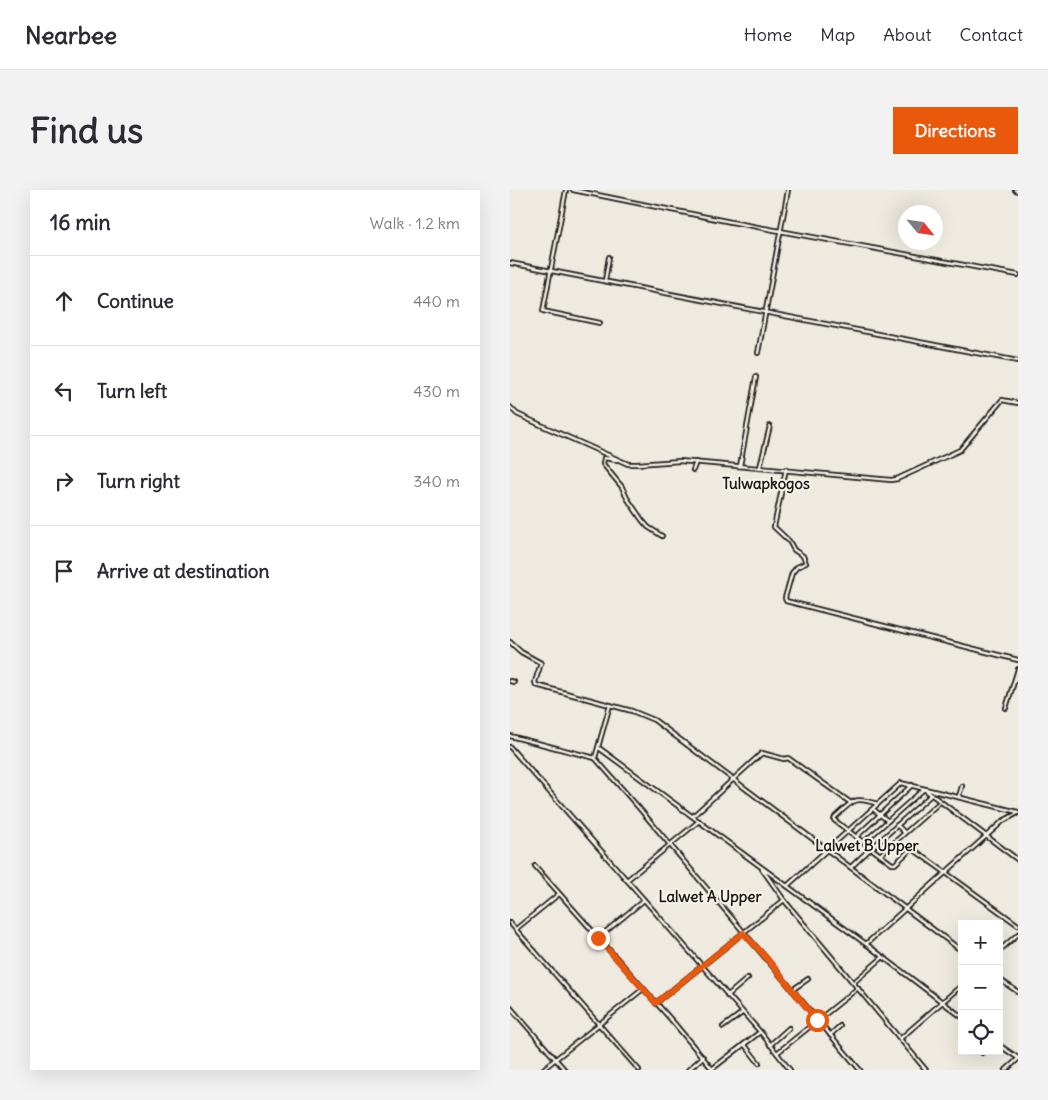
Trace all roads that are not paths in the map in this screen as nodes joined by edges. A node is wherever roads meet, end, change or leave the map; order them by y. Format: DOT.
graph roads {
  1 [pos="566,190"];
  2 [pos="572,190"];
  3 [pos="788,190"];
  4 [pos="781,231"];
  5 [pos="609,257"];
  6 [pos="510,263"];
  7 [pos="550,271"];
  8 [pos="1018,275"];
  9 [pos="605,282"];
  10 [pos="766,312"];
  11 [pos="600,323"];
  12 [pos="758,353"];
  13 [pos="1018,361"];
  14 [pos="756,377"];
  15 [pos="1018,403"];
  16 [pos="510,406"];
  17 [pos="770,426"];
  18 [pos="619,460"];
  19 [pos="696,462"];
  20 [pos="740,466"];
  21 [pos="760,467"];
  22 [pos="693,470"];
  23 [pos="786,470"];
  24 [pos="662,536"];
  25 [pos="510,642"];
  26 [pos="1018,660"];
  27 [pos="1018,669"];
  28 [pos="510,681"];
  29 [pos="514,682"];
  30 [pos="610,705"];
  31 [pos="1006,708"];
  32 [pos="510,736"];
  33 [pos="510,747"];
  34 [pos="599,748"];
  35 [pos="595,758"];
  36 [pos="733,780"];
  37 [pos="912,785"];
  38 [pos="962,786"];
  39 [pos="923,789"];
  40 [pos="931,795"];
  41 [pos="959,797"];
  42 [pos="940,802"];
  43 [pos="851,803"];
  44 [pos="878,804"];
  45 [pos="873,809"];
  46 [pos="1018,813"];
  47 [pos="880,815"];
  48 [pos="693,816"];
  49 [pos="888,821"];
  50 [pos="699,822"];
  51 [pos="897,825"];
  52 [pos="848,831"];
  53 [pos="904,832"];
  54 [pos="986,836"];
  55 [pos="856,837"];
  56 [pos="864,842"];
  57 [pos="670,845"];
  58 [pos="871,848"];
  59 [pos="827,850"];
  60 [pos="880,854"];
  61 [pos="1018,860"];
  62 [pos="535,866"];
  63 [pos="761,867"];
  64 [pos="851,867"];
  65 [pos="946,873"];
  66 [pos="627,880"];
  67 [pos="787,886"];
  68 [pos="559,894"];
  69 [pos="644,900"];
  70 [pos="784,900"];
  71 [pos="906,909"];
  72 [pos="510,922"];
  73 [pos="1018,926"];
  74 [pos="516,929"];
  75 [pos="743,933"];
  76 [pos="1018,934"];
  77 [pos="598,938"];
  78 [pos="866,944"];
  79 [pos="958,947"];
  80 [pos="1003,947"];
  81 [pos="882,958"];
  82 [pos="702,966"];
  83 [pos="748,978"];
  84 [pos="808,978"];
  85 [pos="854,982"];
  86 [pos="1003,982"];
  87 [pos="958,987"];
  88 [pos="858,988"];
  89 [pos="643,989"];
  90 [pos="792,990"];
  91 [pos="1018,992"];
  92 [pos="728,996"];
  93 [pos="941,1002"];
  94 [pos="656,1003"];
  95 [pos="510,1006"];
  96 [pos="742,1013"];
  97 [pos="958,1015"];
  98 [pos="817,1020"];
  99 [pos="599,1024"];
  100 [pos="840,1026"];
  101 [pos="723,1027"];
  102 [pos="789,1028"];
  103 [pos="760,1032"];
  104 [pos="830,1035"];
  105 [pos="901,1038"];
  106 [pos="744,1044"];
  107 [pos="770,1045"];
  108 [pos="1003,1048"];
  109 [pos="777,1053"];
  110 [pos="703,1057"];
  111 [pos="555,1059"];
  112 [pos="1018,1059"];
  113 [pos="759,1063"];
  114 [pos="542,1070"];
  115 [pos="564,1070"];
  116 [pos="639,1070"];
  117 [pos="688,1070"];
  118 [pos="713,1070"];
  119 [pos="790,1070"];
  120 [pos="860,1070"];
  121 [pos="926,1070"];
  122 [pos="1006,1070"];
  1 -- 7 [label="street"];
  2 -- 4 [label="street"];
  3 -- 4 [label="street"];
  4 -- 8 [label="street"];
  4 -- 10 [label="street"];
  5 -- 9 [label="street"];
  6 -- 7 [label="street"];
  7 -- 9 [label="street"];
  7 -- 11 [label="street"];
  9 -- 10 [label="street"];
  10 -- 12 [label="street"];
  10 -- 13 [label="street"];
  14 -- 20 [label="street"];
  15 -- 23 [label="street"];
  16 -- 18 [label="street"];
  17 -- 21 [label="street"];
  18 -- 19 [label="street"];
  18 -- 24 [label="street"];
  19 -- 20 [label="street"];
  19 -- 22 [label="street"];
  20 -- 21 [label="street"];
  21 -- 23 [label="street"];
  23 -- 26 [label="street"];
  25 -- 30 [label="street"];
  27 -- 31 [label="street"];
  28 -- 29 [label="street"];
  30 -- 34 [label="street"];
  30 -- 36 [label="street"];
  32 -- 35 [label="street"];
  33 -- 66 [label="street"];
  34 -- 35 [label="street"];
  34 -- 48 [label="street"];
  35 -- 57 [label="street"];
  36 -- 43 [label="street"];
  36 -- 48 [label="street"];
  36 -- 59 [label="street"];
  37 -- 39 [label="street"];
  37 -- 44 [label="street"];
  37 -- 47 [label="street"];
  38 -- 41 [label="street"];
  39 -- 40 [label="street"];
  39 -- 41 [label="street"];
  39 -- 49 [label="street"];
  40 -- 42 [label="street"];
  40 -- 51 [label="street"];
  41 -- 46 [label="street"];
  42 -- 53 [label="street"];
  42 -- 54 [label="street"];
  43 -- 44 [label="street"];
  43 -- 52 [label="street"];
  44 -- 45 [label="street"];
  45 -- 47 [label="street"];
  45 -- 52 [label="street"];
  46 -- 54 [label="street"];
  47 -- 49 [label="street"];
  47 -- 55 [label="street"];
  48 -- 50 [label="street"];
  49 -- 56 [label="street"];
  50 -- 57 [label="street"];
  50 -- 63 [label="street"];
  51 -- 53 [label="street"];
  51 -- 58 [label="street"];
  52 -- 55 [label="street"];
  52 -- 59 [label="street"];
  53 -- 60 [label="street"];
  54 -- 61 [label="street"];
  54 -- 65 [label="street"];
  55 -- 56 [label="street"];
  56 -- 58 [label="street"];
  57 -- 66 [label="street"];
  57 -- 75 [label="street"];
  58 -- 60 [label="street"];
  58 -- 64 [label="street"];
  59 -- 64 [label="street"];
  59 -- 67 [label="street"];
  60 -- 65 [label="street"];
  62 -- 68 [label="street"];
  63 -- 67 [label="street"];
  63 -- 70 [label="street"];
  64 -- 71 [label="street"];
  65 -- 71 [label="street"];
  65 -- 73 [label="street"];
  66 -- 69 [label="street"];
  67 -- 78 [label="street"];
  68 -- 74 [label="street"];
  68 -- 77 [label="street"];
  69 -- 77 [label="street"];
  69 -- 82 [label="street"];
  70 -- 75 [label="street"];
  70 -- 85 [label="street"];
  71 -- 78 [label="street"];
  71 -- 79 [label="street"];
  72 -- 74 [label="street"];
  74 -- 99 [label="street"];
  75 -- 82 [label="street"];
  75 -- 90 [label="street"];
  76 -- 80 [label="street"];
  77 -- 89 [label="street"];
  78 -- 81 [label="street"];
  81 -- 85 [label="street"];
  81 -- 93 [label="street"];
  82 -- 92 [label="street"];
  82 -- 94 [label="street"];
  83 -- 92 [label="street"];
  84 -- 90 [label="street"];
  85 -- 88 [label="street"];
  86 -- 91 [label="street"];
  87 -- 93 [label="street"];
  88 -- 98 [label="street"];
  88 -- 105 [label="street"];
  89 -- 94 [label="street"];
  89 -- 99 [label="street"];
  90 -- 98 [label="street"];
  92 -- 96 [label="street"];
  93 -- 97 [label="street"];
  93 -- 105 [label="street"];
  94 -- 110 [label="street"];
  95 -- 111 [label="street"];
  96 -- 101 [label="street"];
  96 -- 103 [label="street"];
  98 -- 104 [label="street"];
  98 -- 109 [label="street"];
  99 -- 111 [label="street"];
  99 -- 116 [label="street"];
  100 -- 104 [label="street"];
  102 -- 107 [label="street"];
  103 -- 106 [label="street"];
  103 -- 107 [label="street"];
  104 -- 120 [label="street"];
  105 -- 121 [label="street"];
  106 -- 113 [label="street"];
  106 -- 118 [label="street"];
  107 -- 109 [label="street"];
  108 -- 112 [label="street"];
  109 -- 119 [label="street"];
  110 -- 117 [label="street"];
  110 -- 118 [label="street"];
  111 -- 114 [label="street"];
  111 -- 115 [label="street"];
  112 -- 122 [label="street"];
}
